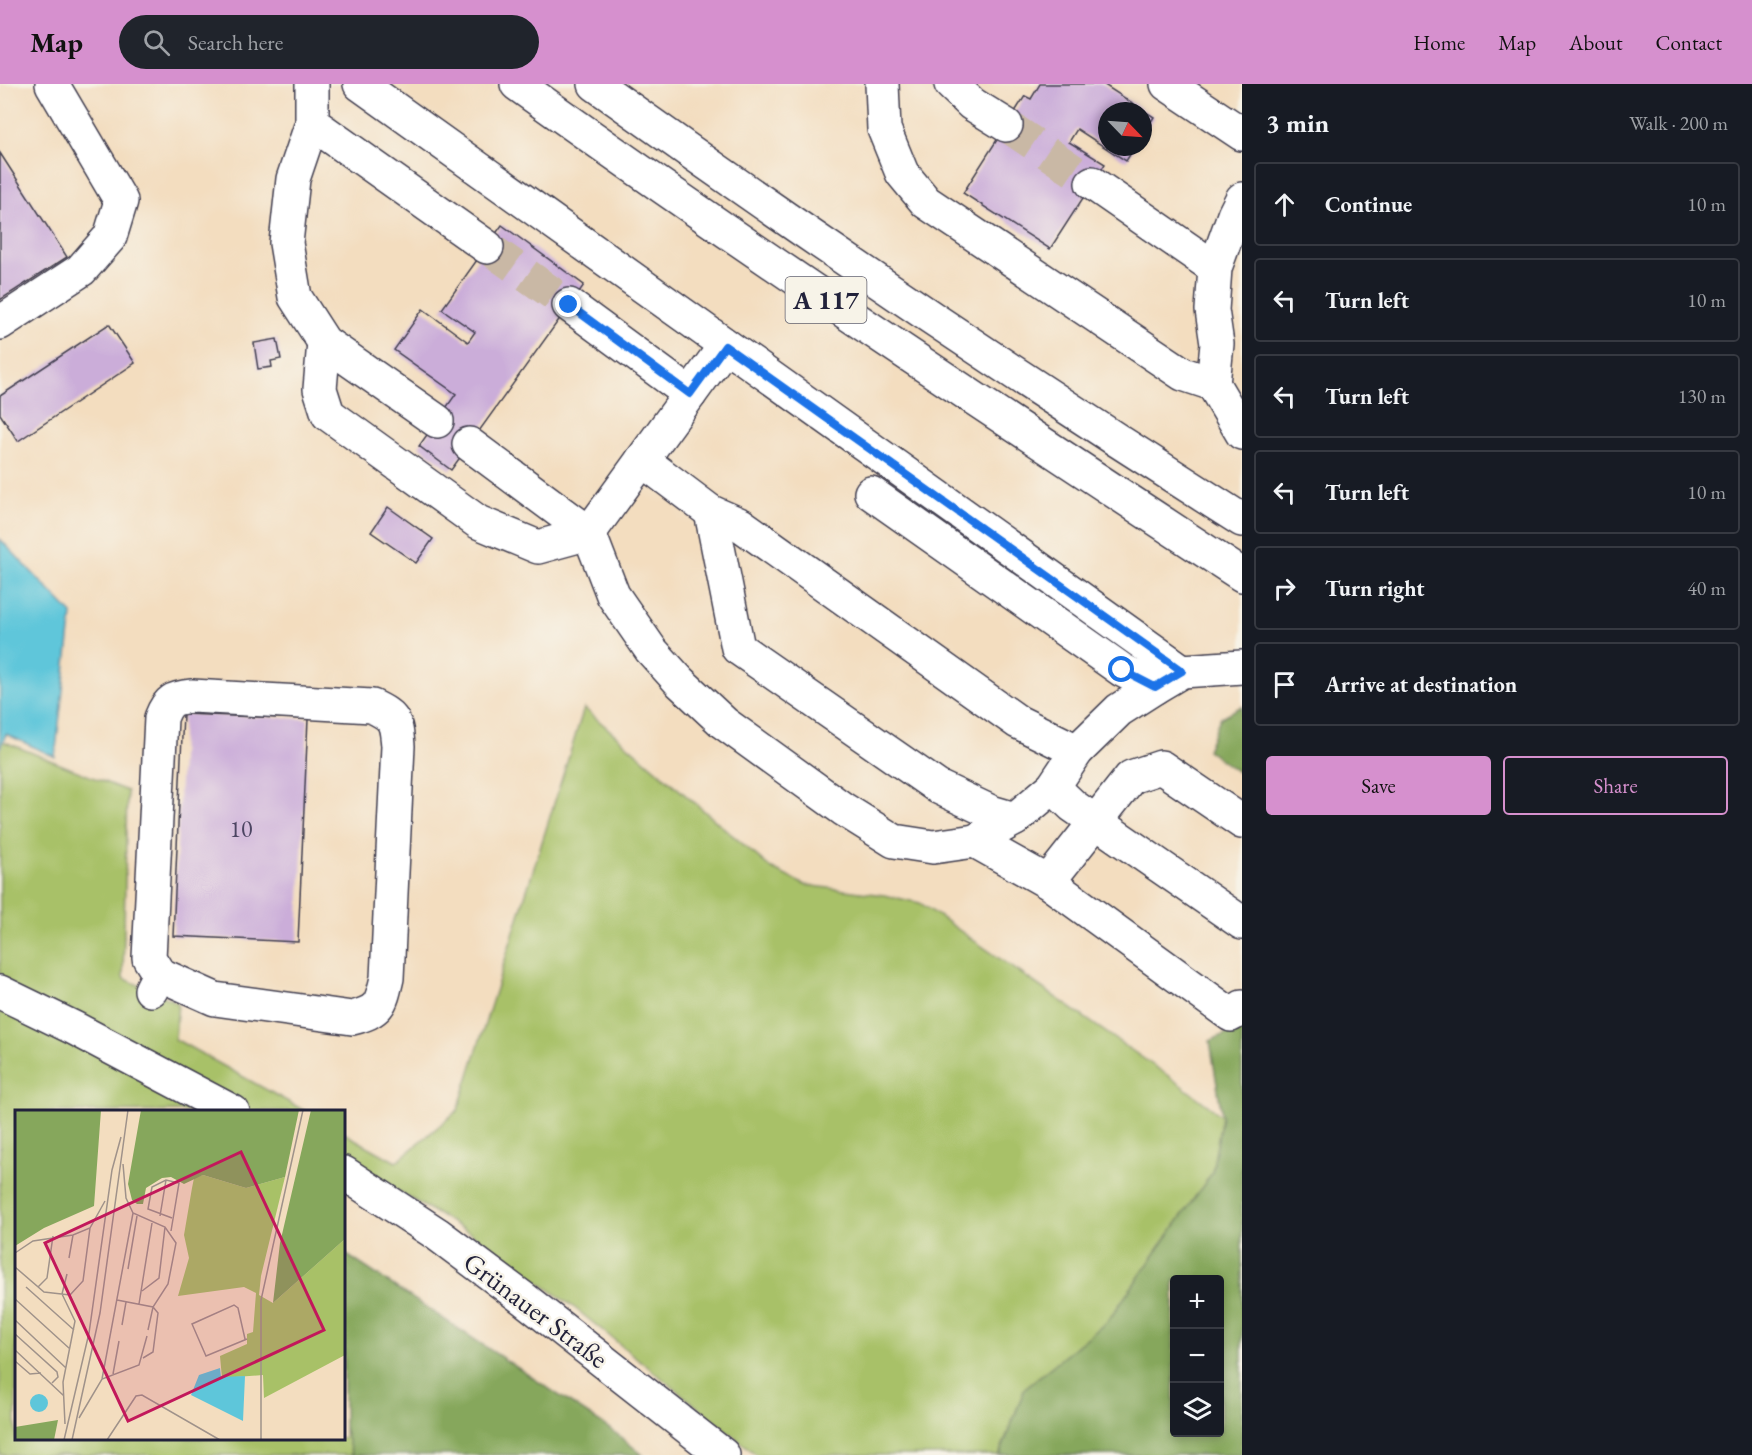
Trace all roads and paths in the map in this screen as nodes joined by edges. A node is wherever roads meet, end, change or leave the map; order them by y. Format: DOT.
graph roads {
  1 [pos="52,84"];
  2 [pos="312,84"];
  3 [pos="360,84"];
  4 [pos="517,84"];
  5 [pos="595,84"];
  6 [pos="882,84"];
  7 [pos="951,84"];
  8 [pos="1167,84"];
  9 [pos="312,123"];
  10 [pos="1006,125"];
  11 [pos="1242,134"];
  12 [pos="1092,183"];
  13 [pos="1242,199"];
  14 [pos="487,247"];
  15 [pos="1215,268"];
  16 [pos="569,305"];
  17 [pos="0,323"];
  18 [pos="324,342"];
  19 [pos="725,346"];
  20 [pos="1213,384"];
  21 [pos="690,394"];
  22 [pos="437,421"];
  23 [pos="1242,433"];
  24 [pos="469,444"];
  25 [pos="642,460"];
  26 [pos="871,493"];
  27 [pos="711,512"];
  28 [pos="1242,520"];
  29 [pos="589,533"];
  30 [pos="1242,575"];
  31 [pos="1242,667"];
  32 [pos="1168,679"];
  33 [pos="1077,751"];
  34 [pos="1053,787"];
  35 [pos="1015,819"];
  36 [pos="1096,821"];
  37 [pos="1242,822"];
  38 [pos="975,841"];
  39 [pos="1048,882"];
  40 [pos="1242,923"];
  41 [pos="155,982"];
  42 [pos="0,992"];
  43 [pos="1242,1008"];
  44 [pos="228,1110"];
  45 [pos="345,1174"];
  46 [pos="723,1455"];
  1 -- 17 [label="main road"];
  2 -- 9 [label="main road"];
  3 -- 19 [label="main road"];
  4 -- 30 [label="main road, A 117"];
  5 -- 28 [label="main road, A 117"];
  6 -- 20 [label="main road"];
  7 -- 10 [label="main road"];
  8 -- 11 [label="main road"];
  9 -- 14 [label="main road"];
  9 -- 18 [label="main road"];
  12 -- 15 [label="main road"];
  13 -- 15 [label="main road"];
  15 -- 20 [label="main road"];
  16 -- 21 [label="main road"];
  18 -- 22 [label="main road"];
  18 -- 29 [label="main road"];
  19 -- 21 [label="main road"];
  19 -- 32 [label="main road"];
  20 -- 23 [label="main road"];
  21 -- 25 [label="main road"];
  24 -- 29 [label="main road"];
  25 -- 27 [label="main road"];
  25 -- 29 [label="main road"];
  26 -- 32 [label="main road"];
  27 -- 33 [label="main road"];
  27 -- 35 [label="main road"];
  29 -- 38 [label="main road"];
  31 -- 32 [label="main road"];
  32 -- 33 [label="main road"];
  33 -- 34 [label="main road"];
  34 -- 35 [label="main road"];
  34 -- 36 [label="main road"];
  35 -- 38 [label="main road"];
  36 -- 37 [label="main road"];
  36 -- 39 [label="main road"];
  36 -- 40 [label="main road"];
  38 -- 39 [label="main road"];
  39 -- 43 [label="main road"];
  41 -- 41 [label="main road"];
  42 -- 44 [label="main road"];
  45 -- 46 [label="main road, Grünauer Straße"];
}
